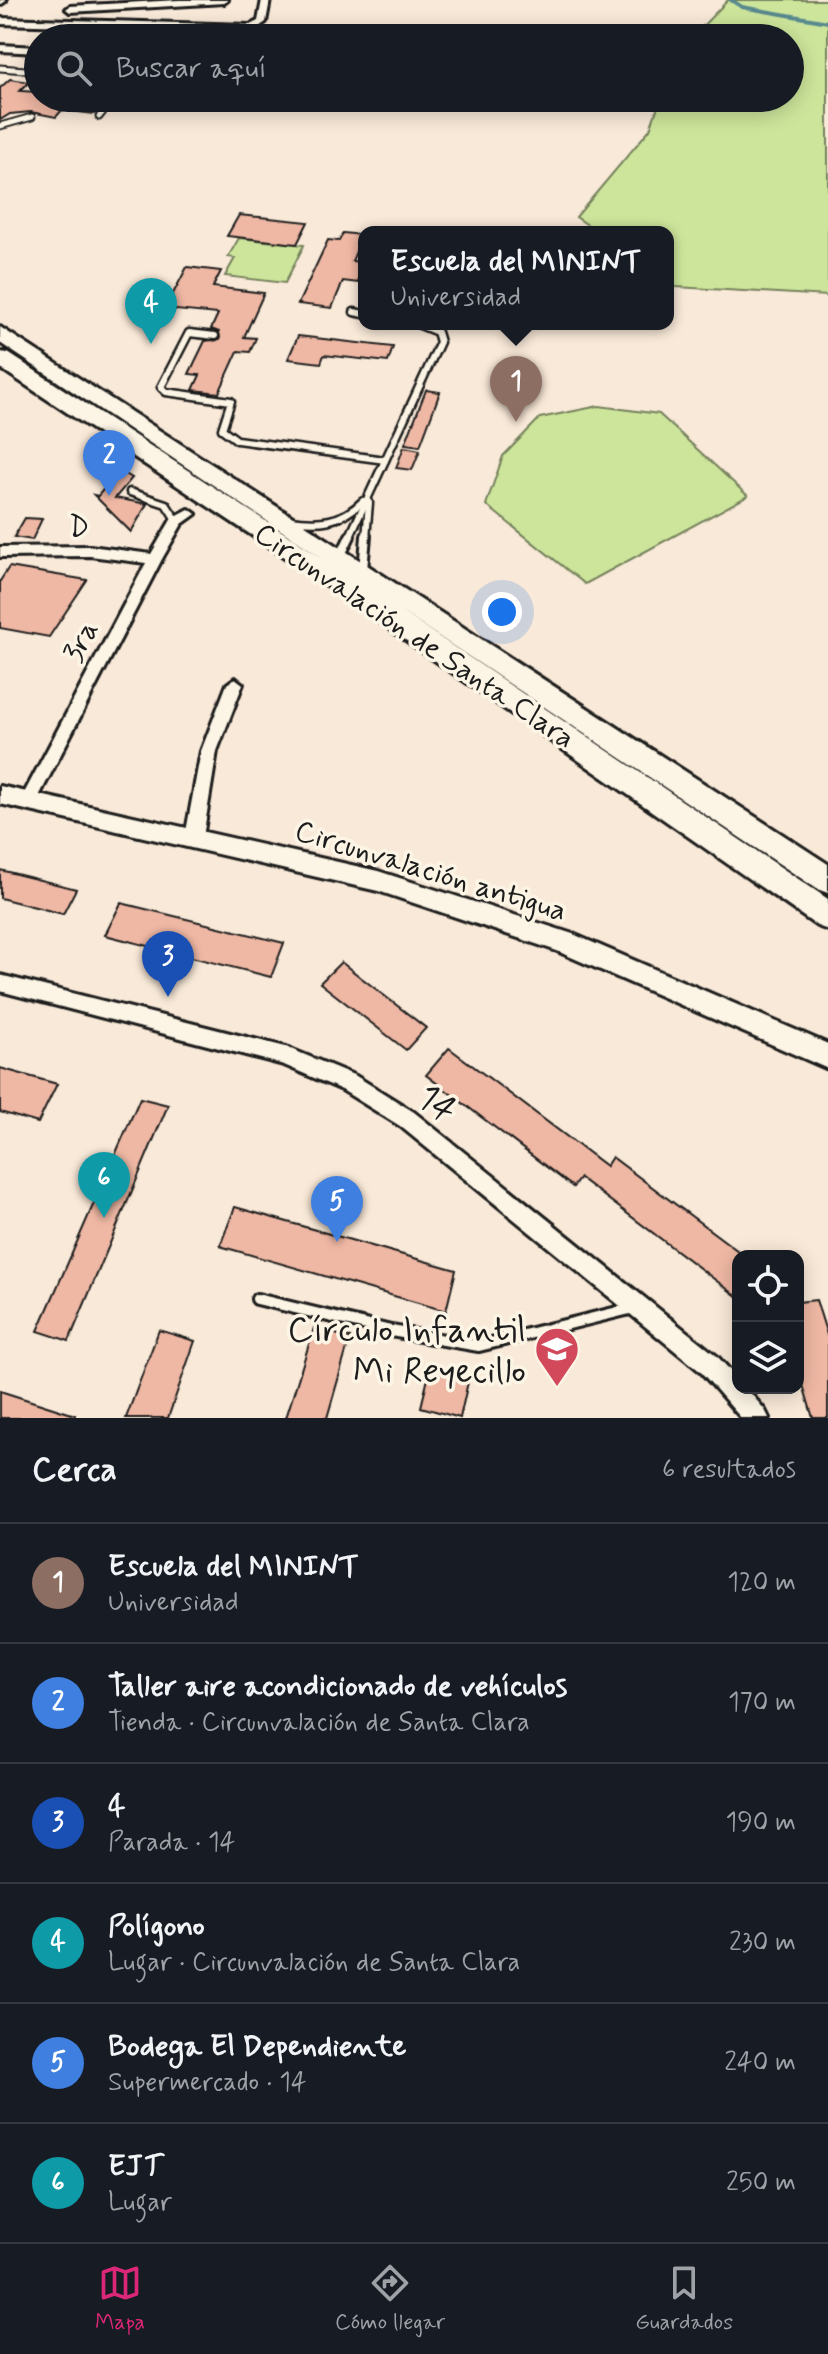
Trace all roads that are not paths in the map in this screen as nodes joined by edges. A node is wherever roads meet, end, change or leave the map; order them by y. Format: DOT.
graph roads {
  1 [pos="224,0"];
  2 [pos="266,0"];
  3 [pos="70,4"];
  4 [pos="0,21"];
  5 [pos="50,24"];
  6 [pos="67,24"];
  7 [pos="260,24"];
  8 [pos="0,48"];
  9 [pos="24,49"];
  10 [pos="0,68"];
  11 [pos="24,70"];
  12 [pos="103,112"];
  13 [pos="32,117"];
  14 [pos="99,117"];
  15 [pos="0,126"];
  16 [pos="354,312"];
  17 [pos="358,313"];
  18 [pos="432,330"];
  19 [pos="0,333"];
  20 [pos="215,336"];
  21 [pos="0,358"];
  22 [pos="385,460"];
  23 [pos="130,492"];
  24 [pos="370,493"];
  25 [pos="183,517"];
  26 [pos="288,520"];
  27 [pos="0,552"];
  28 [pos="155,559"];
  29 [pos="336,565"];
  30 [pos="363,570"];
  31 [pos="235,684"];
  32 [pos="0,795"];
  33 [pos="28,801"];
  34 [pos="194,837"];
  35 [pos="828,880"];
  36 [pos="828,916"];
  37 [pos="0,983"];
  38 [pos="828,1057"];
  39 [pos="257,1299"];
  40 [pos="639,1307"];
  41 [pos="757,1418"];
  1 -- 3 [label="street"];
  2 -- 7 [label="street"];
  3 -- 6 [label="street"];
  4 -- 5 [label="street"];
  8 -- 9 [label="street"];
  10 -- 11 [label="lane"];
  12 -- 14 [label="lane"];
  13 -- 15 [label="lane"];
  16 -- 17 [label="lane"];
  18 -- 22 [label="lane"];
  19 -- 26 [label="highway, Circunvalación de Santa Clara"];
  20 -- 22 [label="lane"];
  21 -- 29 [label="highway, Circunvalación de Santa Clara"];
  22 -- 24 [label="lane"];
  23 -- 25 [label="lane"];
  24 -- 26 [label="lane"];
  24 -- 29 [label="lane"];
  24 -- 30 [label="lane"];
  25 -- 28 [label="street, 3ra"];
  26 -- 29 [label="highway, Circunvalación de Santa Clara"];
  27 -- 28 [label="street, D"];
  28 -- 33 [label="street, 3ra"];
  29 -- 30 [label="highway, Circunvalación de Santa Clara"];
  29 -- 36 [label="highway, Circunvalación de Santa Clara"];
  30 -- 35 [label="highway, Circunvalación de Santa Clara"];
  31 -- 34 [label="street"];
  32 -- 33 [label="street, Circunvalación antigua"];
  33 -- 34 [label="street, Circunvalación antigua"];
  34 -- 38 [label="street, Circunvalación antigua"];
  37 -- 40 [label="street, 14"];
  39 -- 40 [label="lane"];
  40 -- 41 [label="street, 14"];
}
